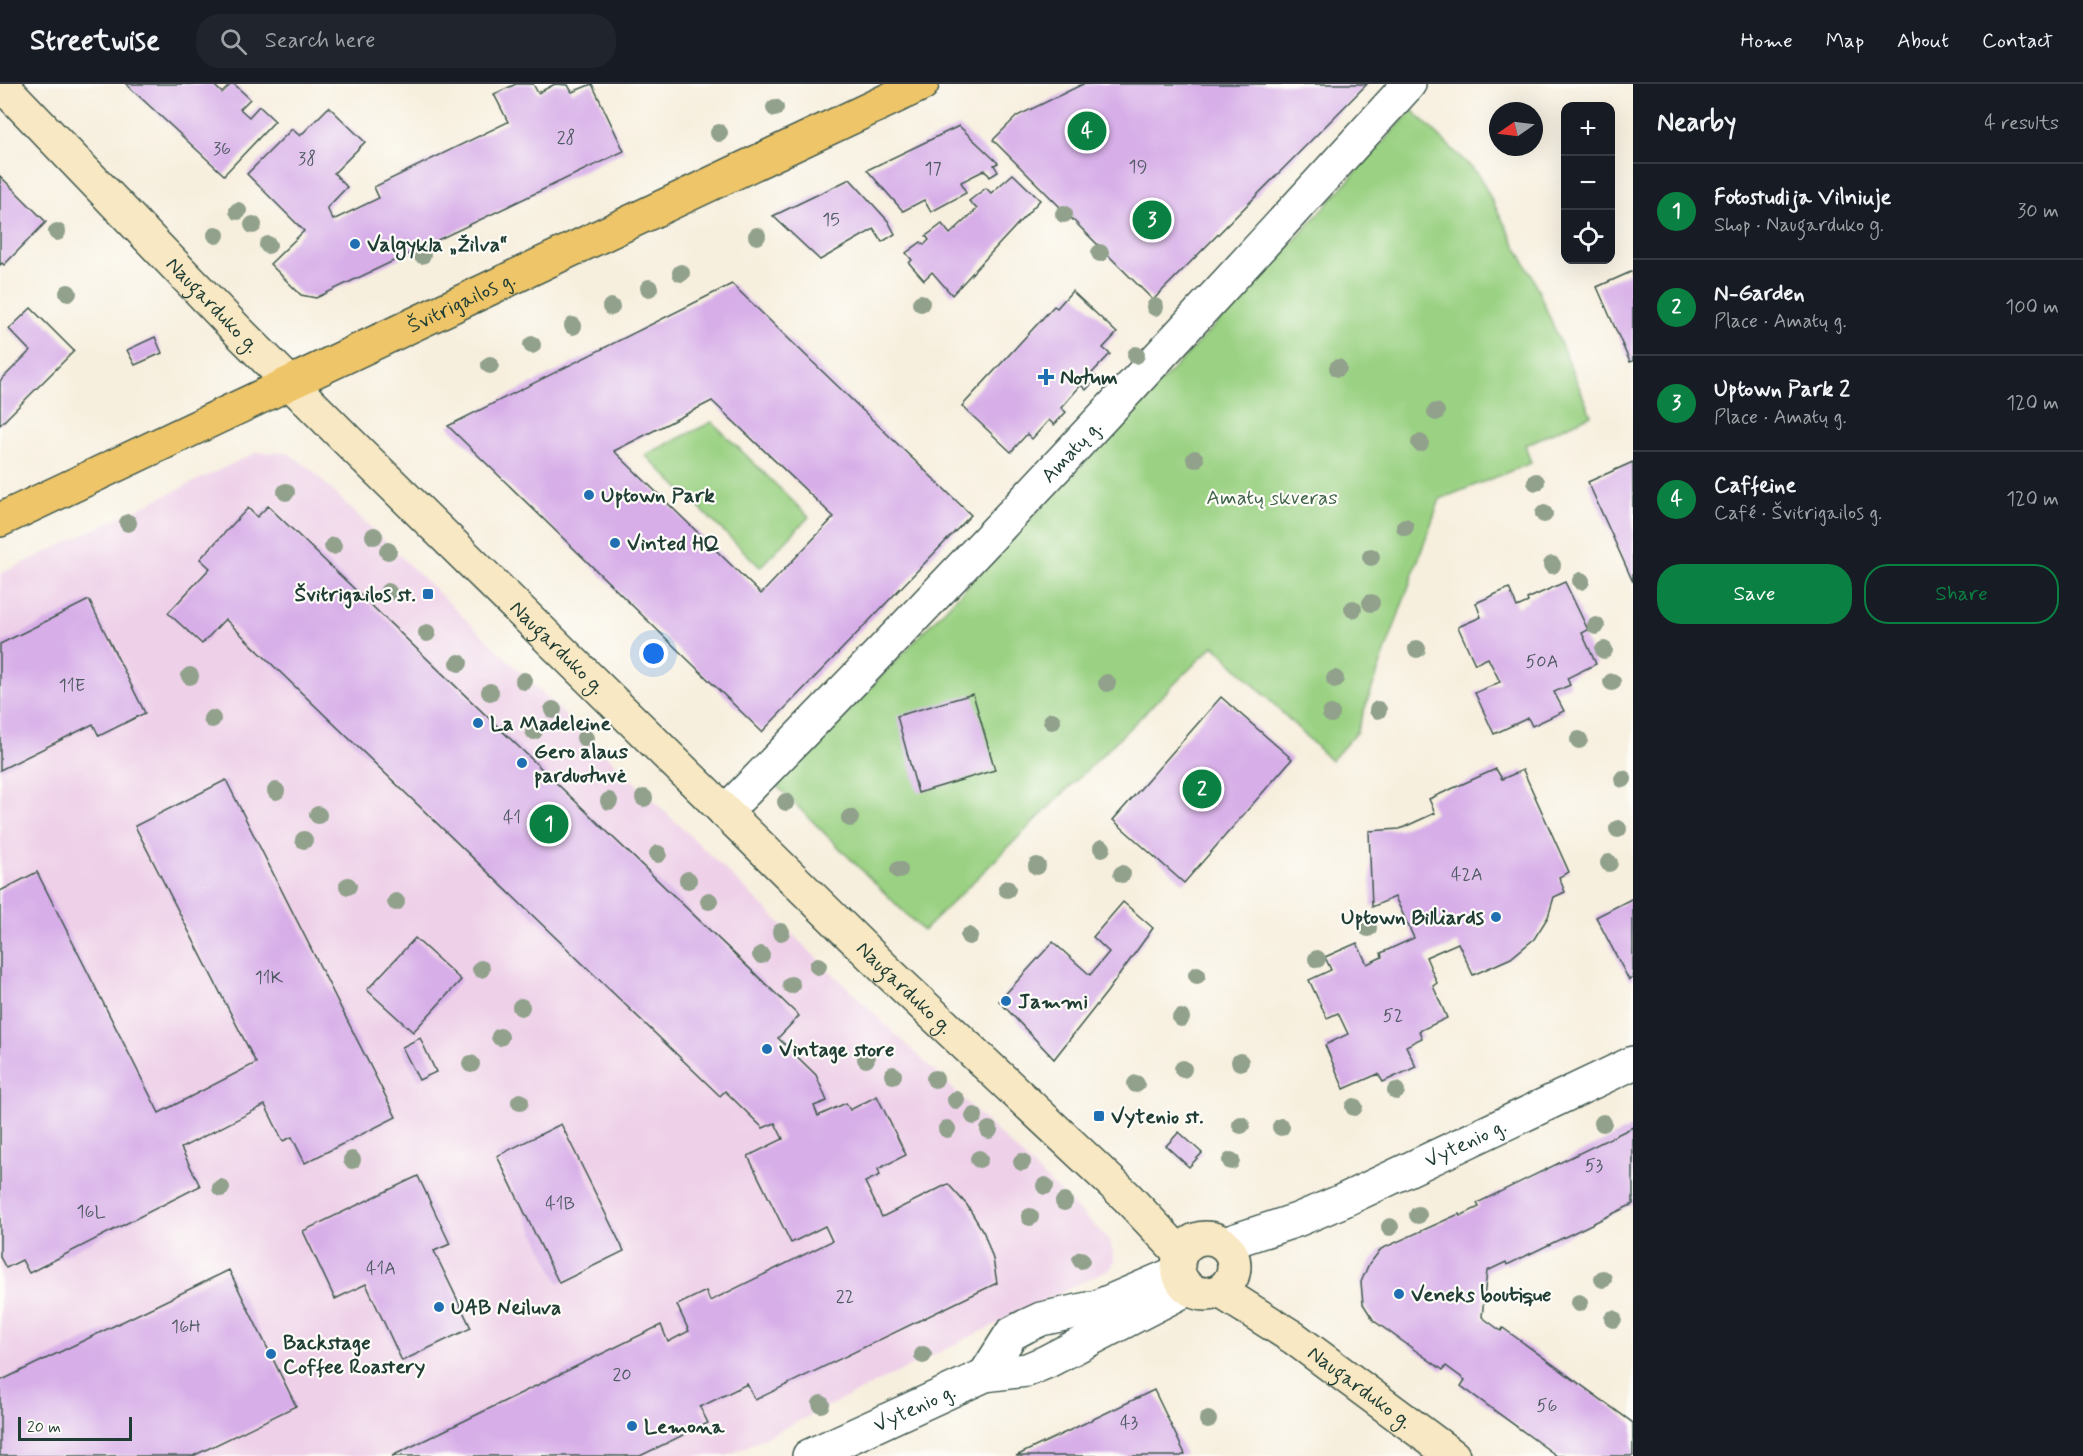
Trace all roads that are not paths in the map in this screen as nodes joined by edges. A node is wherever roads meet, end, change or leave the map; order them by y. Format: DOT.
graph roads {
  1 [pos="1,84"];
  2 [pos="922,84"];
  3 [pos="1409,84"];
  4 [pos="290,382"];
  5 [pos="0,520"];
  6 [pos="725,812"];
  7 [pos="1633,1063"];
  8 [pos="1184,1264"];
  9 [pos="1227,1269"];
  10 [pos="809,1456"];
  11 [pos="1453,1456"];
  1 -- 4 [label="main road, Naugarduko g."];
  2 -- 4 [label="main road, Švitrigailos g."];
  3 -- 6 [label="street, Amatų g."];
  4 -- 5 [label="main road, Švitrigailos g."];
  4 -- 6 [label="main road, Naugarduko g."];
  6 -- 8 [label="main road, Naugarduko g."];
  7 -- 9 [label="street, Vytenio g."];
  8 -- 9 [label="main road"];
  8 -- 9 [label="main road"];
  8 -- 10 [label="street, Vytenio g."];
  9 -- 11 [label="main road, Naugarduko g."];
}
